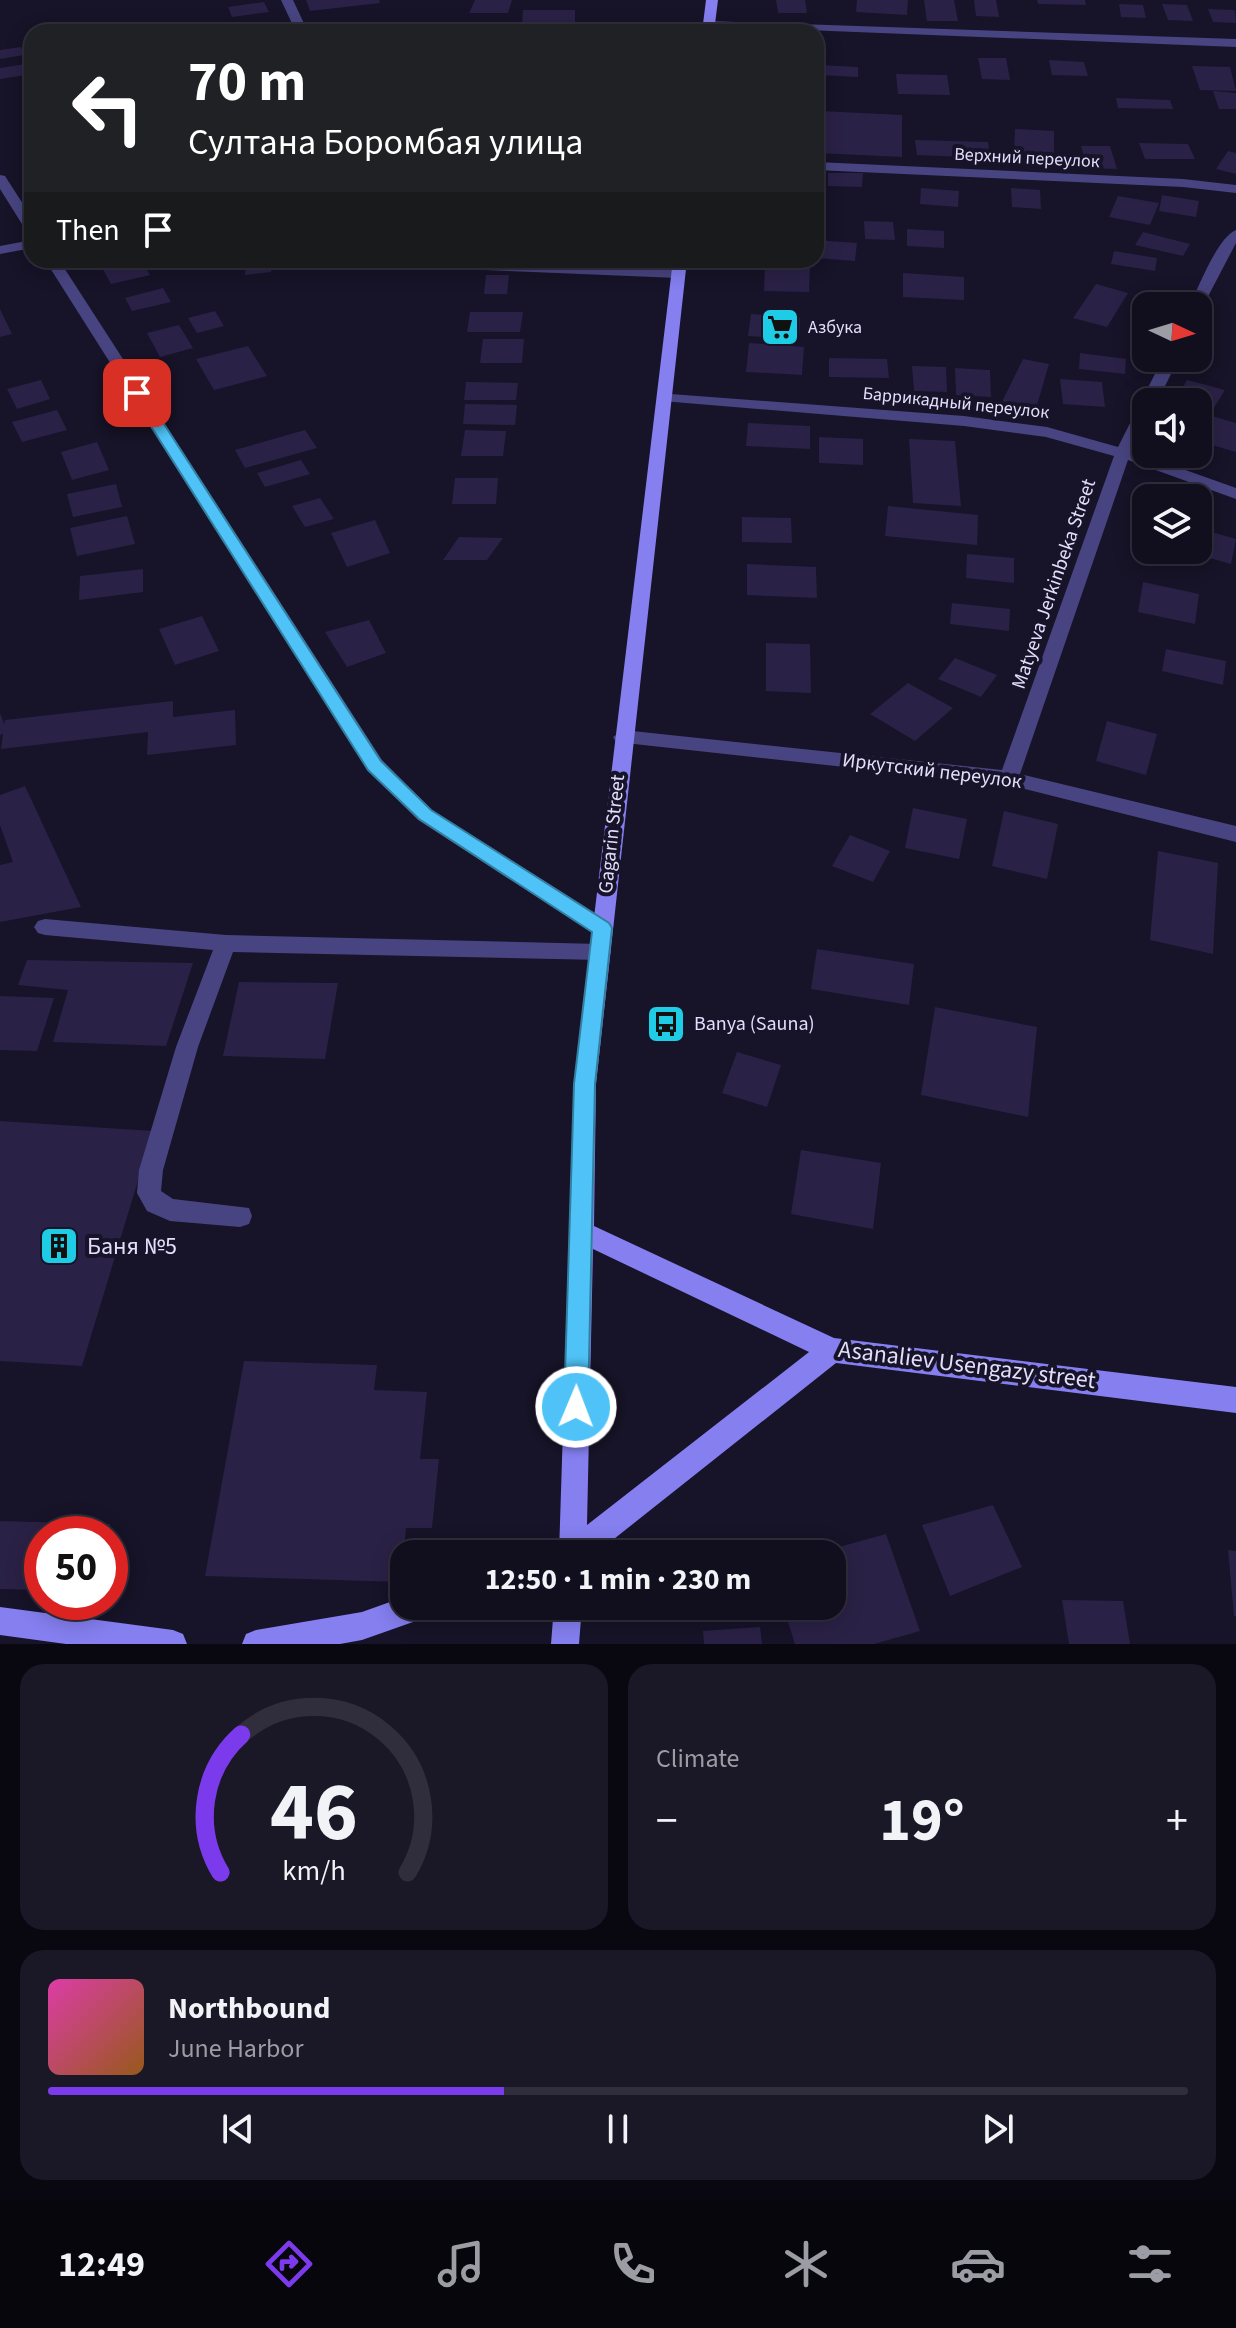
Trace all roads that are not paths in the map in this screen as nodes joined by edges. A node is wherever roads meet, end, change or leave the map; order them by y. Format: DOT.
graph roads {
  1 [pos="287,0"];
  2 [pos="712,0"];
  3 [pos="298,24"];
  4 [pos="709,24"];
  5 [pos="824,31"];
  6 [pos="1236,43"];
  7 [pos="824,166"];
  8 [pos="0,179"];
  9 [pos="1236,189"];
  10 [pos="24,216"];
  11 [pos="1236,234"];
  12 [pos="24,246"];
  13 [pos="1231,249"];
  14 [pos="0,250"];
  15 [pos="57,268"];
  16 [pos="679,268"];
  17 [pos="1205,292"];
  18 [pos="662,396"];
  19 [pos="1132,435"];
  20 [pos="1123,453"];
  21 [pos="1236,494"];
  22 [pos="623,737"];
  23 [pos="1009,778"];
  24 [pos="1236,834"];
  25 [pos="45,927"];
  26 [pos="602,928"];
  27 [pos="226,943"];
  28 [pos="600,952"];
  29 [pos="240,1216"];
  30 [pos="580,1231"];
  31 [pos="832,1350"];
  32 [pos="1236,1400"];
  33 [pos="573,1540"];
  34 [pos="591,1540"];
  35 [pos="390,1616"];
  36 [pos="567,1620"];
  37 [pos="0,1621"];
  38 [pos="173,1644"];
  39 [pos="256,1644"];
  40 [pos="565,1644"];
  1 -- 3 [label="street"];
  2 -- 4 [label="main road"];
  5 -- 6 [label="street"];
  7 -- 9 [label="street, Верхний переулок"];
  8 -- 10 [label="street"];
  11 -- 13 [label="street"];
  12 -- 14 [label="street"];
  13 -- 17 [label="street"];
  15 -- 26 [label="street"];
  16 -- 18 [label="main road, Gagarin Street"];
  18 -- 20 [label="street, Баррикадный переулок"];
  18 -- 22 [label="main road, Gagarin Street"];
  19 -- 20 [label="street, Matyeva Jerkinbeka Street"];
  20 -- 21 [label="street, Баррикадный переулок"];
  20 -- 23 [label="street, Matyeva Jerkinbeka Street"];
  22 -- 23 [label="street, Иркутский переулок"];
  22 -- 26 [label="main road, Gagarin Street"];
  23 -- 24 [label="street, Иркутский переулок"];
  25 -- 27 [label="street"];
  26 -- 28 [label="main road, Gagarin Street"];
  27 -- 28 [label="street"];
  27 -- 29 [label="street"];
  28 -- 30 [label="main road, Gagarin Street"];
  30 -- 31 [label="main road, Asanaliev Usengazy street"];
  30 -- 33 [label="main road, Gagarin Street"];
  31 -- 32 [label="main road, Asanaliev Usengazy street"];
  31 -- 34 [label="main road"];
  35 -- 39 [label="main road"];
  36 -- 40 [label="main road"];
  37 -- 38 [label="main road"];
}
